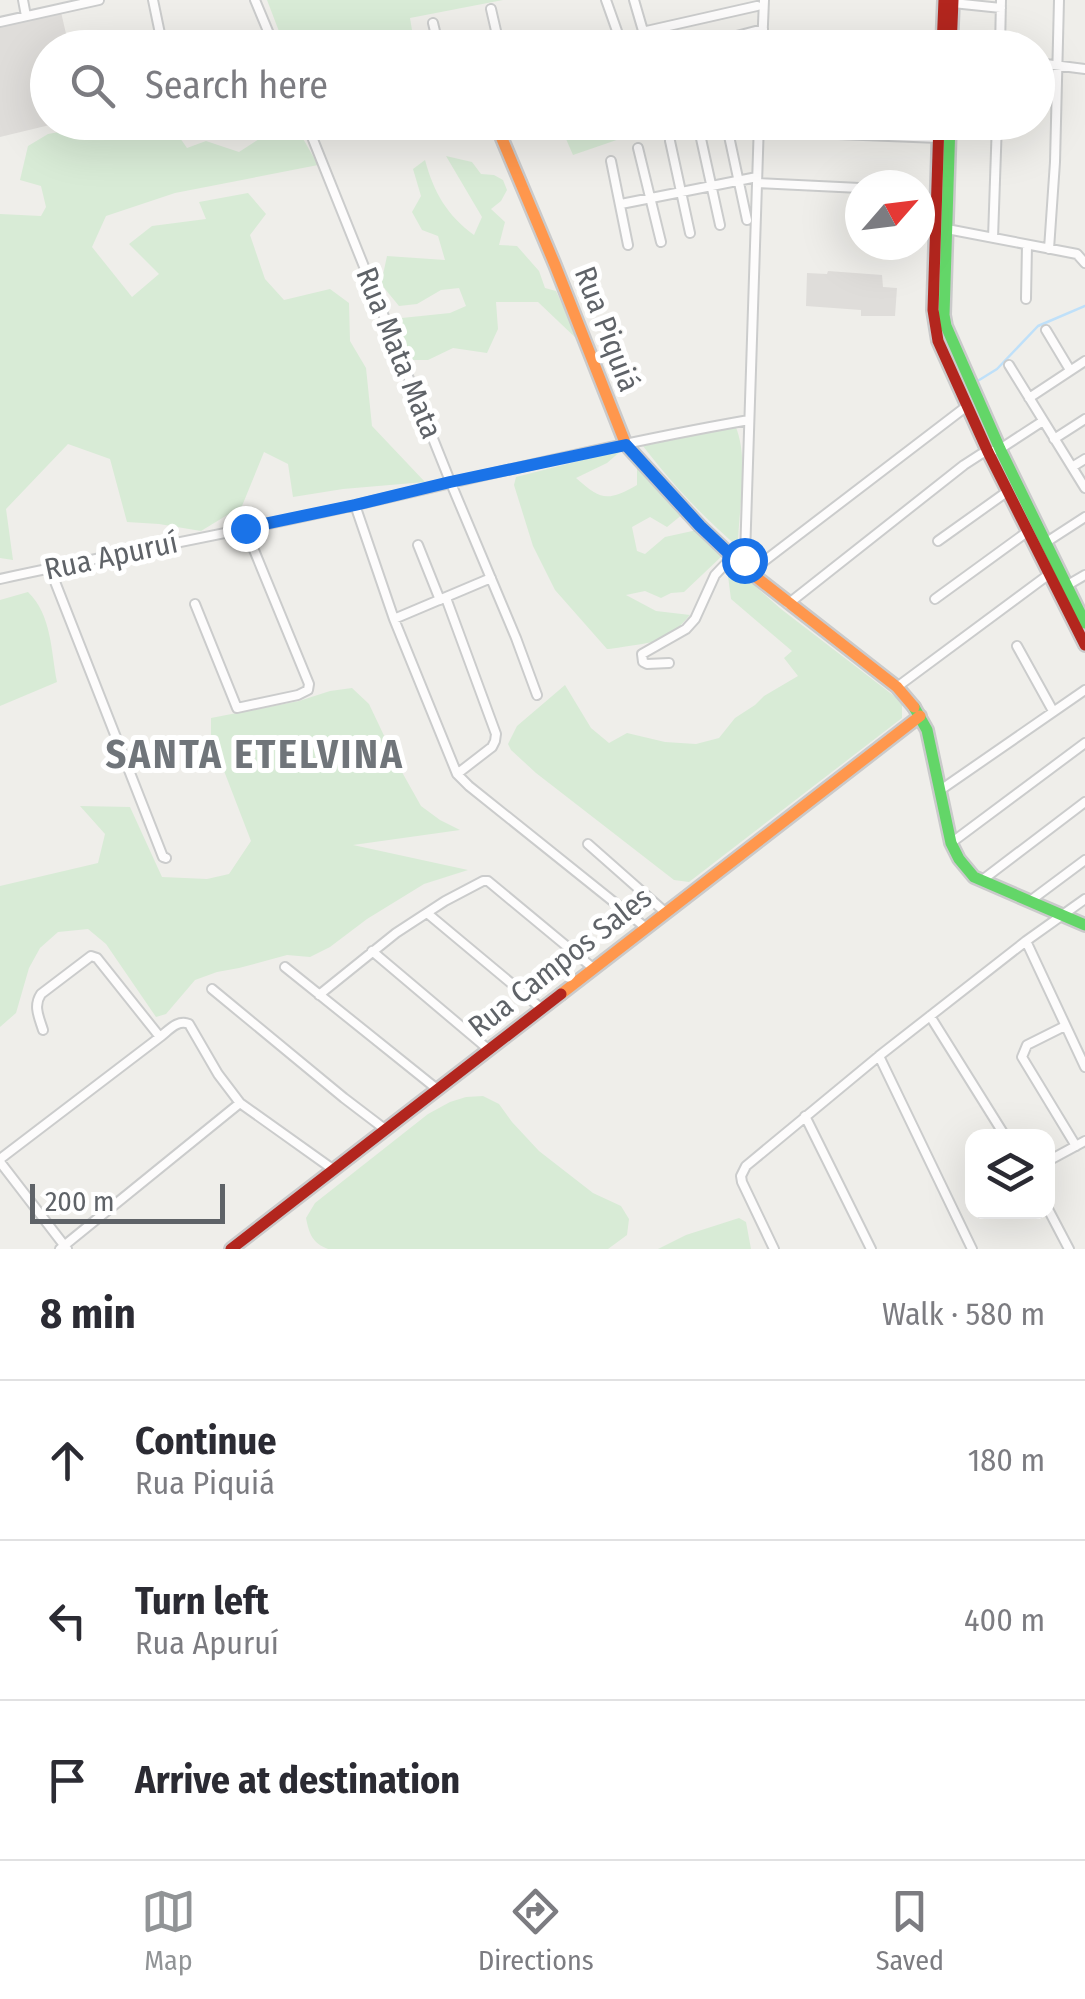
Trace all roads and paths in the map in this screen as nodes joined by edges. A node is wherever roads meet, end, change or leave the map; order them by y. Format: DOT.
graph roads {
  1 [pos="23,0"];
  2 [pos="45,0"];
  3 [pos="96,0"];
  4 [pos="153,0"];
  5 [pos="255,0"];
  6 [pos="606,0"];
  7 [pos="634,0"];
  8 [pos="1059,0"];
  9 [pos="950,1"];
  10 [pos="758,2"];
  11 [pos="1001,4"];
  12 [pos="491,9"];
  13 [pos="47,11"];
  14 [pos="26,16"];
  15 [pos="0,22"];
  16 [pos="433,24"];
  17 [pos="763,29"];
  18 [pos="159,30"];
  19 [pos="268,30"];
  20 [pos="434,30"];
  21 [pos="496,30"];
  22 [pos="617,30"];
  23 [pos="642,30"];
  24 [pos="650,30"];
  25 [pos="759,30"];
  26 [pos="945,30"];
  27 [pos="951,30"];
  28 [pos="1000,30"];
  29 [pos="1057,65"];
  30 [pos="1085,69"];
  31 [pos="1055,118"];
  32 [pos="313,140"];
  33 [pos="502,140"];
  34 [pos="701,140"];
  35 [pos="730,140"];
  36 [pos="759,140"];
  37 [pos="939,140"];
  38 [pos="949,140"];
  39 [pos="997,140"];
  40 [pos="1054,140"];
  41 [pos="670,141"];
  42 [pos="638,148"];
  43 [pos="611,161"];
  44 [pos="739,179"];
  45 [pos="757,180"];
  46 [pos="710,184"];
  47 [pos="845,187"];
  48 [pos="680,191"];
  49 [pos="651,197"];
  50 [pos="621,204"];
  51 [pos="747,220"];
  52 [pos="720,225"];
  53 [pos="935,225"];
  54 [pos="942,226"];
  55 [pos="690,233"];
  56 [pos="993,238"];
  57 [pos="661,242"];
  58 [pos="628,245"];
  59 [pos="1027,245"];
  60 [pos="1050,249"];
  61 [pos="1085,262"];
  62 [pos="1026,299"];
  63 [pos="1046,330"];
  64 [pos="1085,361"];
  65 [pos="1009,366"];
  66 [pos="1070,370"];
  67 [pos="1028,398"];
  68 [pos="967,406"];
  69 [pos="1085,419"];
  70 [pos="749,420"];
  71 [pos="1042,421"];
  72 [pos="1054,438"];
  73 [pos="626,445"];
  74 [pos="994,450"];
  75 [pos="1085,459"];
  76 [pos="1072,467"];
  77 [pos="450,482"];
  78 [pos="1085,488"];
  79 [pos="1008,491"];
  80 [pos="355,505"];
  81 [pos="1085,516"];
  82 [pos="245,528"];
  83 [pos="1027,532"];
  84 [pos="938,540"];
  85 [pos="1045,543"];
  86 [pos="418,545"];
  87 [pos="741,565"];
  88 [pos="50,569"];
  89 [pos="1048,575"];
  90 [pos="1085,575"];
  91 [pos="491,578"];
  92 [pos="0,579"];
  93 [pos="1066,586"];
  94 [pos="936,598"];
  95 [pos="443,599"];
  96 [pos="196,604"];
  97 [pos="788,604"];
  98 [pos="394,619"];
  99 [pos="1085,623"];
  100 [pos="1085,645"];
  101 [pos="1017,646"];
  102 [pos="670,664"];
  103 [pos="897,687"];
  104 [pos="1085,690"];
  105 [pos="536,695"];
  106 [pos="1053,711"];
  107 [pos="920,716"];
  108 [pos="1085,743"];
  109 [pos="457,774"];
  110 [pos="939,791"];
  111 [pos="1085,802"];
  112 [pos="951,843"];
  113 [pos="588,844"];
  114 [pos="166,858"];
  115 [pos="1085,860"];
  116 [pos="981,881"];
  117 [pos="1085,898"];
  118 [pos="1030,900"];
  119 [pos="665,912"];
  120 [pos="427,913"];
  121 [pos="1062,914"];
  122 [pos="1085,925"];
  123 [pos="645,927"];
  124 [pos="1026,941"];
  125 [pos="372,951"];
  126 [pos="285,967"];
  127 [pos="593,968"];
  128 [pos="212,989"];
  129 [pos="319,995"];
  130 [pos="542,1009"];
  131 [pos="930,1016"];
  132 [pos="1066,1026"];
  133 [pos="43,1030"];
  134 [pos="160,1037"];
  135 [pos="488,1049"];
  136 [pos="879,1056"];
  137 [pos="1085,1067"];
  138 [pos="437,1090"];
  139 [pos="240,1103"];
  140 [pos="805,1116"];
  141 [pos="1001,1129"];
  142 [pos="386,1130"];
  143 [pos="1081,1143"];
  144 [pos="1055,1157"];
  145 [pos="0,1161"];
  146 [pos="334,1170"];
  147 [pos="1053,1219"];
  148 [pos="64,1248"];
  149 [pos="867,1248"];
  150 [pos="231,1249"];
  151 [pos="774,1249"];
  152 [pos="972,1249"];
  153 [pos="1069,1249"];
  1 -- 14 [label="street"];
  2 -- 13 [label="street"];
  3 -- 13 [label="street"];
  4 -- 18 [label="street"];
  5 -- 19 [label="street"];
  6 -- 22 [label="street"];
  7 -- 23 [label="street"];
  8 -- 29 [label="street"];
  9 -- 11 [label="street"];
  9 -- 26 [label="street"];
  9 -- 27 [label="street"];
  10 -- 17 [label="street"];
  10 -- 24 [label="street"];
  11 -- 28 [label="street"];
  12 -- 21 [label="street"];
  13 -- 14 [label="street"];
  14 -- 15 [label="street"];
  16 -- 20 [label="street"];
  17 -- 25 [label="street"];
  29 -- 30 [label="street"];
  29 -- 31 [label="street"];
  32 -- 77 [label="street, Rua Mata Mata"];
  33 -- 73 [label="street, Rua Piquiá"];
  34 -- 46 [label="street"];
  35 -- 44 [label="street"];
  36 -- 45 [label="street"];
  37 -- 54 [label="street"];
  38 -- 54 [label="street"];
  39 -- 56 [label="street"];
  40 -- 60 [label="street"];
  41 -- 48 [label="street"];
  42 -- 49 [label="street"];
  43 -- 50 [label="street"];
  44 -- 45 [label="street"];
  44 -- 46 [label="street"];
  44 -- 51 [label="street"];
  45 -- 47 [label="street"];
  45 -- 70 [label="street"];
  46 -- 48 [label="street"];
  46 -- 52 [label="street"];
  48 -- 49 [label="street"];
  48 -- 55 [label="street"];
  49 -- 50 [label="street"];
  49 -- 57 [label="street"];
  50 -- 58 [label="street"];
  53 -- 54 [label="street"];
  54 -- 56 [label="street"];
  54 -- 68 [label="street"];
  54 -- 74 [label="street"];
  56 -- 59 [label="street"];
  59 -- 60 [label="street"];
  59 -- 62 [label="street"];
  60 -- 61 [label="street"];
  63 -- 66 [label="street"];
  64 -- 66 [label="street"];
  65 -- 67 [label="street"];
  66 -- 67 [label="street"];
  67 -- 71 [label="street"];
  68 -- 74 [label="street"];
  68 -- 87 [label="street"];
  69 -- 72 [label="street"];
  70 -- 73 [label="street, Rua Apuruí"];
  70 -- 87 [label="street"];
  71 -- 72 [label="street"];
  71 -- 74 [label="street"];
  72 -- 76 [label="street"];
  73 -- 77 [label="street, Rua Apuruí"];
  73 -- 87 [label="street, Rua Piquiá"];
  74 -- 79 [label="street"];
  74 -- 85 [label="street"];
  74 -- 97 [label="street"];
  75 -- 76 [label="street"];
  76 -- 78 [label="street"];
  77 -- 80 [label="street, Rua Apuruí"];
  77 -- 91 [label="street, Rua Mata Mata"];
  79 -- 83 [label="street"];
  79 -- 84 [label="street"];
  80 -- 82 [label="street, Rua Apuruí"];
  80 -- 98 [label="street"];
  81 -- 85 [label="street"];
  82 -- 88 [label="street, Rua Apuruí"];
  82 -- 96 [label="street"];
  83 -- 89 [label="street"];
  83 -- 94 [label="street"];
  85 -- 93 [label="street"];
  86 -- 95 [label="street"];
  87 -- 97 [label="street, Rua Piquiá"];
  87 -- 102 [label="street"];
  88 -- 92 [label="street, Rua Apuruí"];
  88 -- 114 [label="street"];
  89 -- 100 [label="street"];
  89 -- 103 [label="street"];
  90 -- 93 [label="street"];
  91 -- 95 [label="street"];
  91 -- 105 [label="street, Rua Mata Mata"];
  93 -- 99 [label="street"];
  95 -- 98 [label="street"];
  95 -- 109 [label="street"];
  97 -- 103 [label="street, Rua Piquiá"];
  98 -- 109 [label="street"];
  101 -- 106 [label="street"];
  103 -- 107 [label="street, Rua Piquiá"];
  104 -- 106 [label="street"];
  106 -- 110 [label="street"];
  107 -- 110 [label="street"];
  107 -- 119 [label="street, Rua Campos Sales"];
  108 -- 112 [label="street"];
  109 -- 123 [label="street"];
  110 -- 112 [label="street"];
  111 -- 116 [label="street"];
  112 -- 116 [label="street"];
  113 -- 119 [label="street"];
  115 -- 118 [label="street"];
  116 -- 118 [label="street"];
  117 -- 121 [label="street"];
  118 -- 121 [label="street"];
  119 -- 123 [label="street, Rua Campos Sales"];
  120 -- 125 [label="street"];
  120 -- 127 [label="street"];
  120 -- 130 [label="street"];
  121 -- 122 [label="street"];
  121 -- 124 [label="street"];
  123 -- 127 [label="street, Rua Campos Sales"];
  124 -- 131 [label="street"];
  124 -- 132 [label="street"];
  125 -- 129 [label="street"];
  125 -- 135 [label="street"];
  126 -- 129 [label="street"];
  127 -- 130 [label="street, Rua Campos Sales"];
  128 -- 142 [label="street"];
  129 -- 138 [label="street"];
  130 -- 135 [label="street, Rua Campos Sales"];
  131 -- 136 [label="street"];
  131 -- 141 [label="street"];
  132 -- 137 [label="street"];
  132 -- 143 [label="street"];
  133 -- 134 [label="street"];
  134 -- 139 [label="street"];
  134 -- 145 [label="street"];
  135 -- 138 [label="street, Rua Campos Sales"];
  136 -- 140 [label="street"];
  136 -- 152 [label="street"];
  138 -- 142 [label="street, Rua Campos Sales"];
  139 -- 146 [label="street"];
  139 -- 148 [label="street"];
  140 -- 149 [label="street"];
  140 -- 151 [label="street"];
  142 -- 146 [label="street, Rua Campos Sales"];
  143 -- 144 [label="street"];
  145 -- 148 [label="street"];
  146 -- 150 [label="street, Rua Campos Sales"];
  147 -- 153 [label="street"];
}
